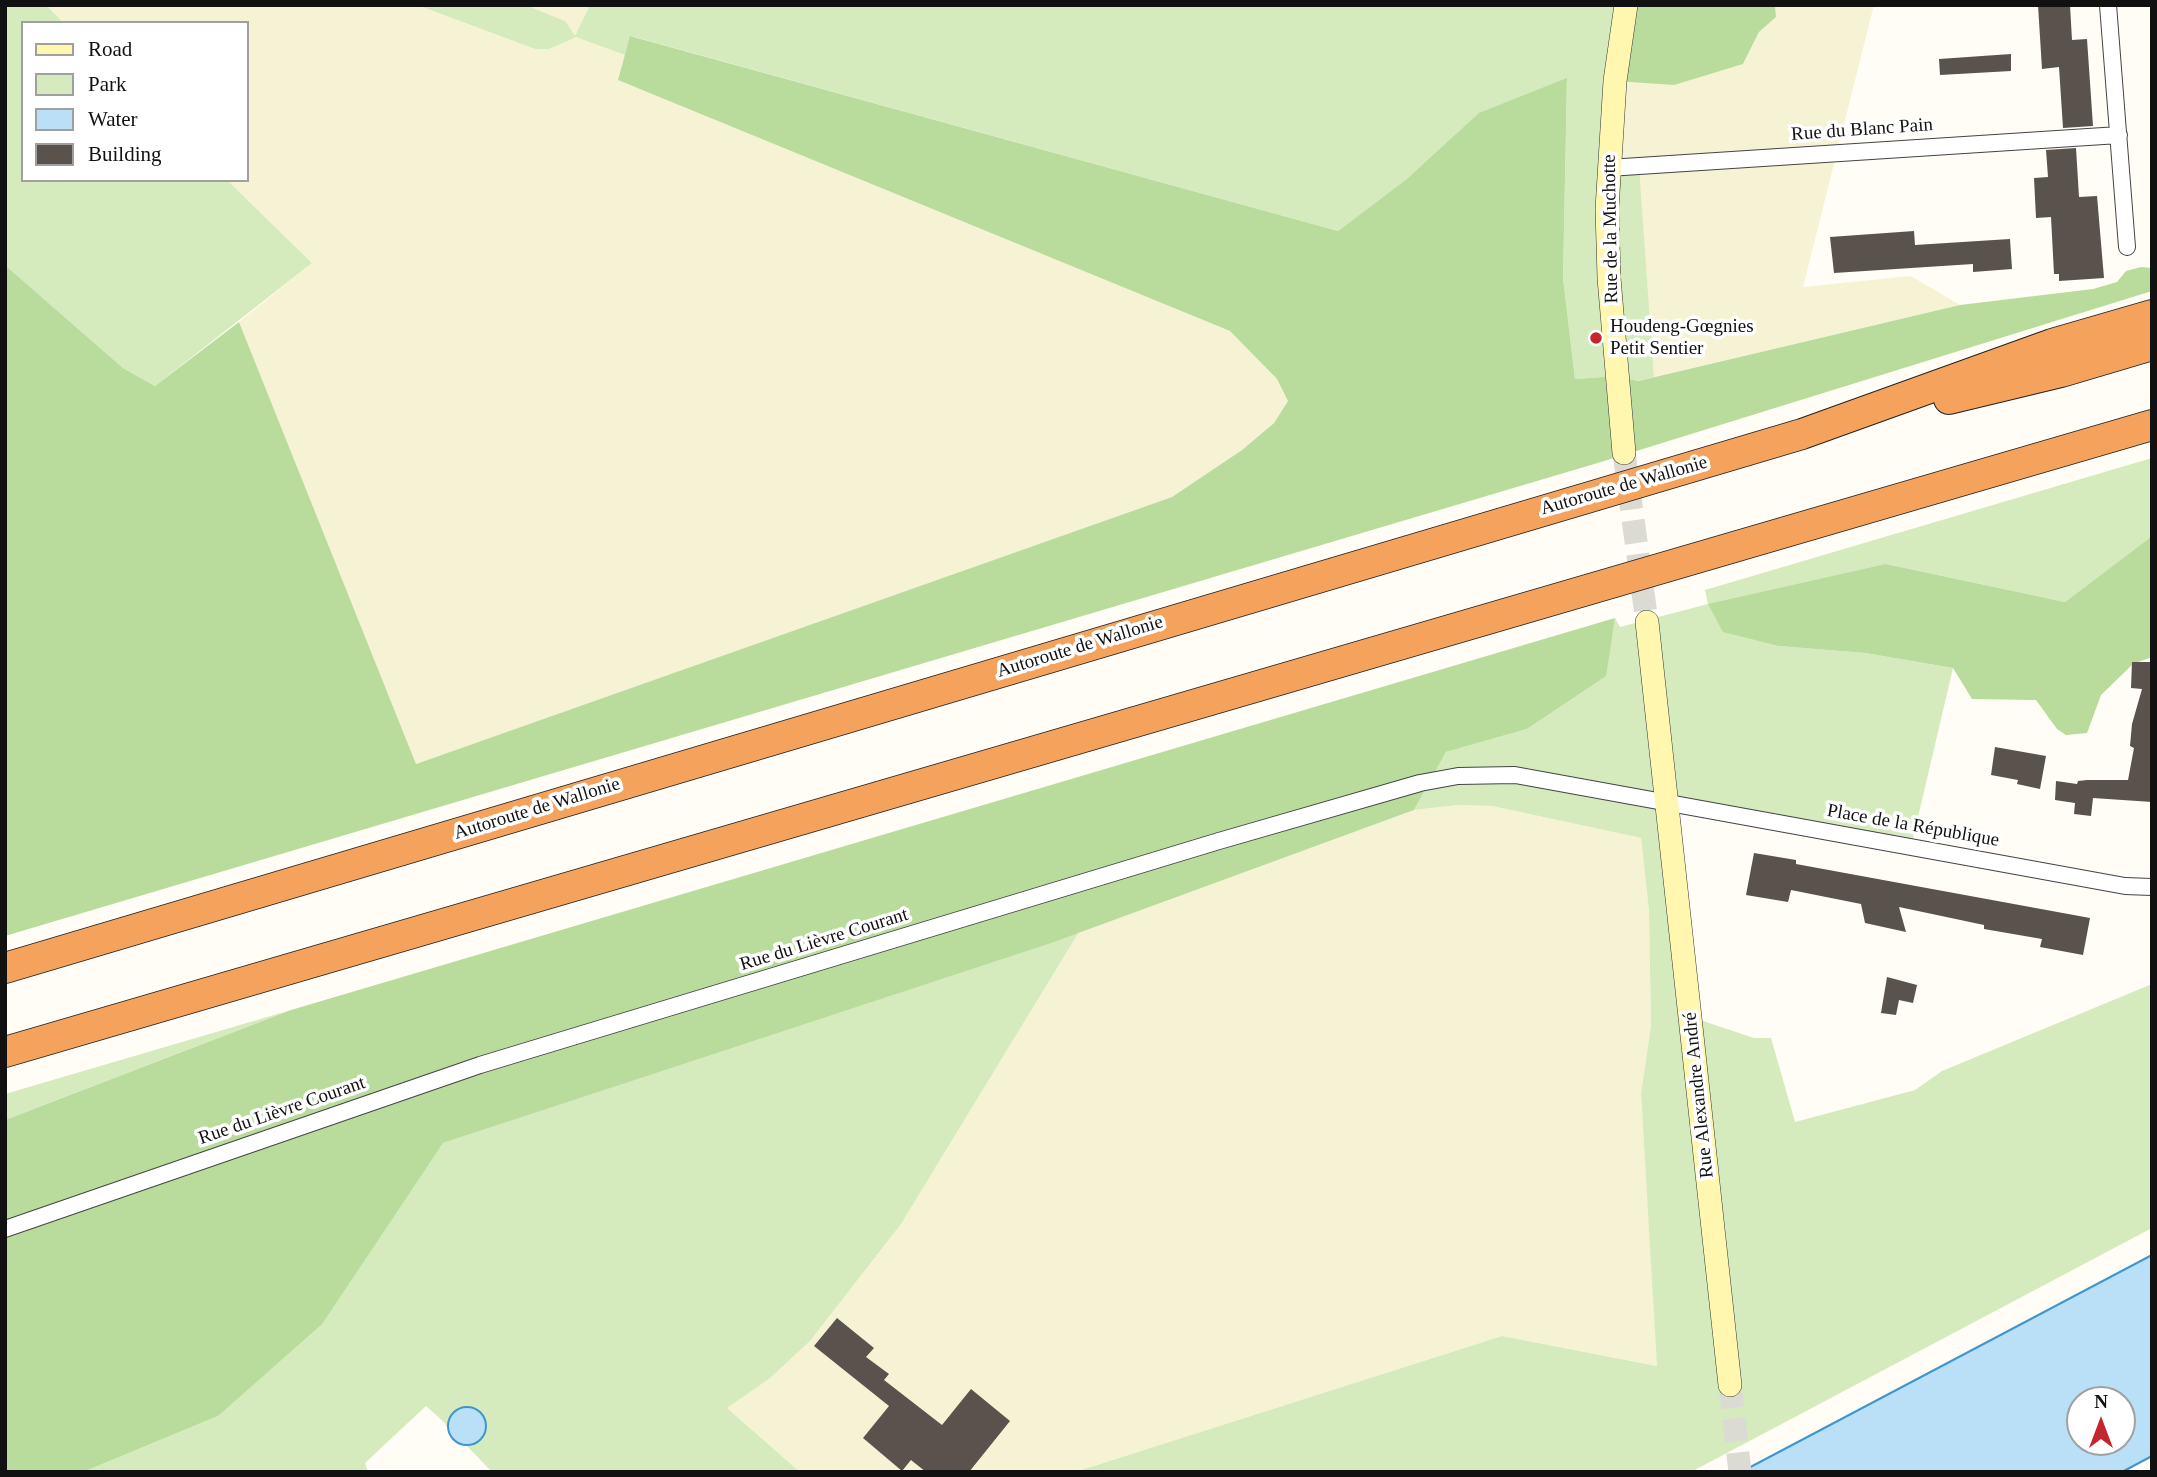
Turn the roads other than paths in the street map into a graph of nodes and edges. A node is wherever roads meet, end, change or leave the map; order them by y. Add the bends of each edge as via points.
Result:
1 (1626, 5) edge
2 (2108, 5) edge
3 (2119, 135) junction
4 (1608, 168) junction
5 (2127, 247) dead end
6 (2152, 315) edge
7 (2152, 345) edge
8 (2152, 425) edge
9 (1802, 434) junction
10 (1624, 453) tunnel mouth
11 (1647, 622) tunnel mouth
12 (1667, 805) junction
13 (2152, 887) edge
14 (5, 968) edge
15 (5, 1052) edge
16 (5, 1229) edge
17 (1730, 1385) tunnel mouth

1 - 4 street, Rue de la Muchotte
2 - 3 street
3 - 4 street, Rue du Blanc Pain
3 - 5 street
4 - 10 street, Rue de la Muchotte via 1609,278
6 - 9 highway, Autoroute de Wallonie via 2052,344
7 - 9 highway via 2061,372
8 - 15 highway
9 - 14 highway, Autoroute de Wallonie
11 - 12 street
12 - 13 street, Place de la République via 2125,886
12 - 16 street, Rue du Lièvre Courant via 1515,775 1485,774 1420,783 480,1065
12 - 17 street, Rue Alexandre André

